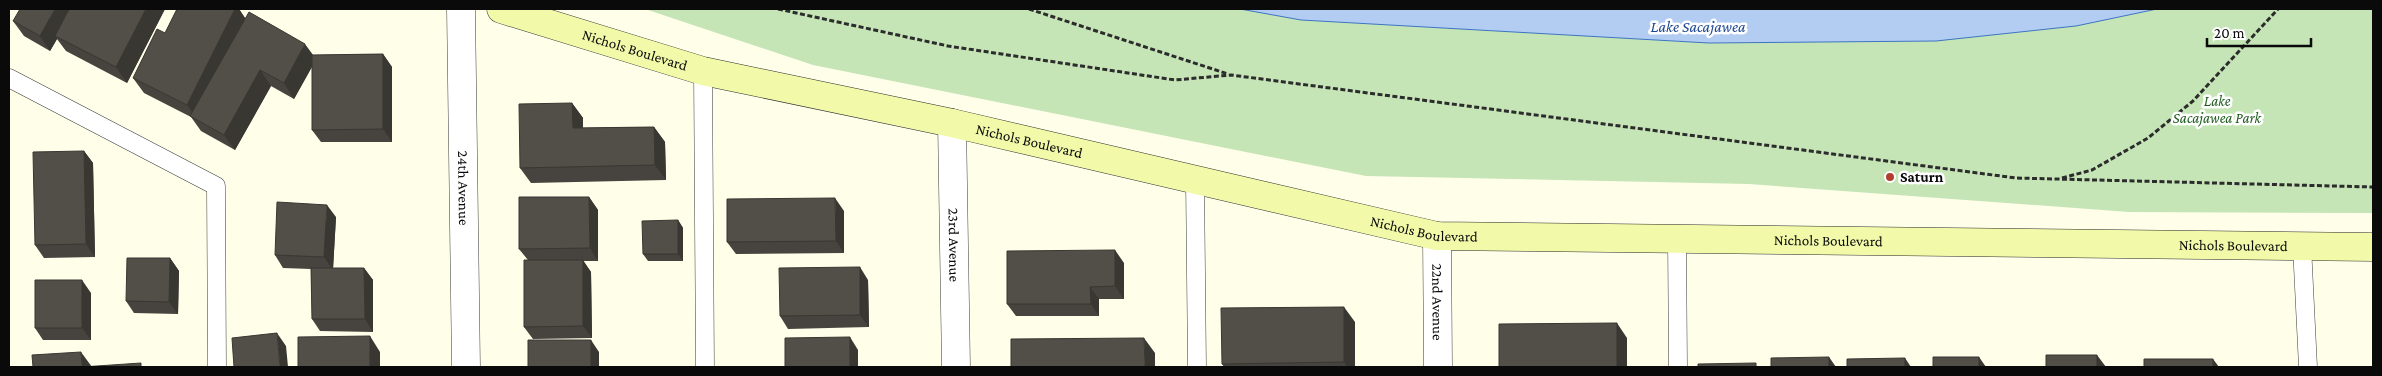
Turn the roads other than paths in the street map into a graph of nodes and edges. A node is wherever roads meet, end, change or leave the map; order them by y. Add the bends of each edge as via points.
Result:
1 (461, 9) edge
2 (500, 9) edge
3 (703, 71) junction
4 (9, 78) edge
5 (952, 123) junction
6 (1195, 180) junction
7 (1437, 236) junction
8 (1677, 239) junction
9 (2302, 246) junction
10 (2373, 247) edge
11 (217, 367) edge
12 (466, 367) edge
13 (705, 367) edge
14 (956, 367) edge
15 (1197, 367) edge
16 (1438, 367) edge
17 (1678, 367) edge
18 (2308, 367) edge

1 - 12 street, 24th Avenue
2 - 3 main road, Nichols Boulevard
3 - 5 main road, Nichols Boulevard
3 - 13 lane
4 - 11 lane via 216,186
5 - 6 main road, Nichols Boulevard
5 - 14 street, 23rd Avenue
6 - 7 main road, Nichols Boulevard
6 - 15 lane
7 - 8 main road, Nichols Boulevard
7 - 16 street, 22nd Avenue
8 - 9 main road, Nichols Boulevard
8 - 17 lane
9 - 10 main road, Nichols Boulevard
9 - 18 lane

